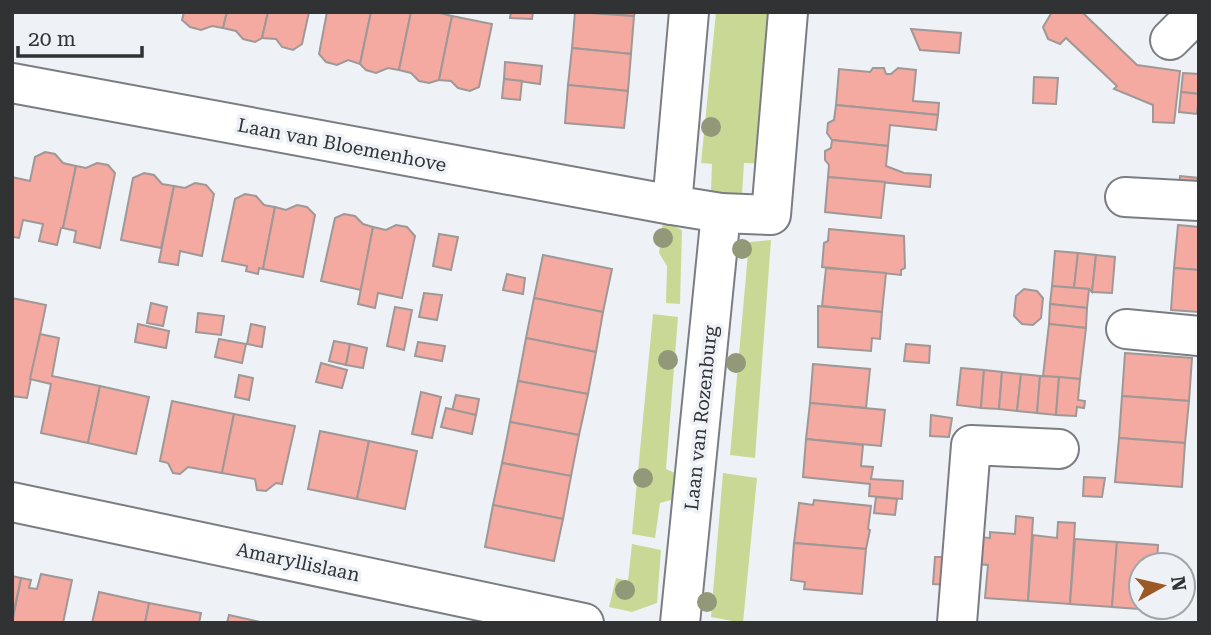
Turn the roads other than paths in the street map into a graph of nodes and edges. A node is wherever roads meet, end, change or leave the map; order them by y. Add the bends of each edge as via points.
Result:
1 (690, 12) edge
2 (788, 12) edge
3 (1198, 12) edge
4 (1170, 40) dead end
5 (12, 83) edge
6 (1125, 197) dead end
7 (1199, 201) edge
8 (672, 205) junction
9 (722, 213) junction
10 (1126, 328) dead end
11 (1199, 336) edge
12 (1059, 449) dead end
13 (12, 502) edge
14 (584, 623) edge
15 (680, 623) edge
16 (957, 623) edge

1 - 8 street
2 - 9 street via 771,215
3 - 4 street
5 - 8 street, Laan van Bloemenhove
6 - 7 street
8 - 9 street
9 - 15 street, Laan van Rozenburg
10 - 11 street
12 - 16 street via 971,445
13 - 14 street, Amaryllislaan

